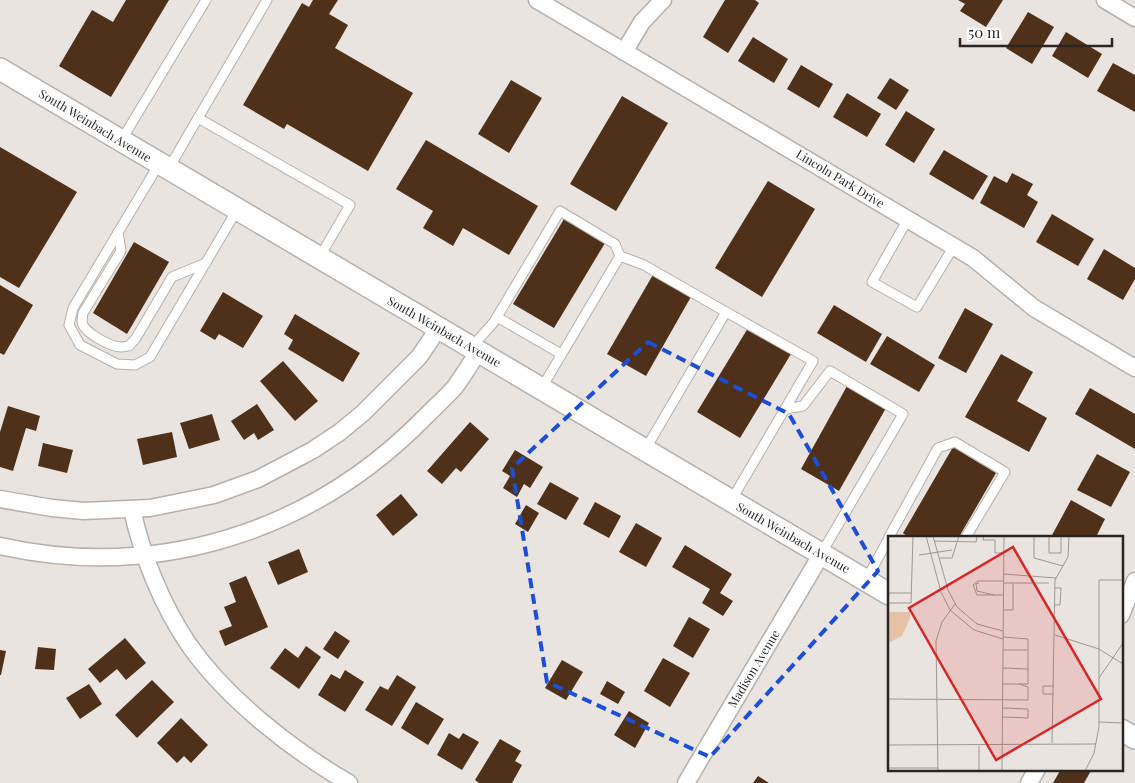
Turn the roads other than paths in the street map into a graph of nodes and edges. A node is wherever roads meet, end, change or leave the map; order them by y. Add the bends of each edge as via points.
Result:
1 (206, 0) edge
2 (267, 0) edge
3 (537, 0) edge
4 (663, 0) edge
5 (1105, 0) edge
6 (1135, 18) edge
7 (624, 52) junction
8 (1, 72) edge
9 (198, 118) junction
10 (121, 142) junction
11 (163, 167) junction
12 (237, 210) junction
13 (908, 219) junction
14 (118, 232) junction
15 (954, 246) junction
16 (620, 256) junction
17 (319, 258) junction
18 (206, 263) junction
19 (726, 312) junction
20 (497, 317) junction
21 (438, 329) junction
22 (475, 350) junction
23 (561, 354) junction
24 (1135, 368) edge
25 (541, 389) junction
26 (785, 409) junction
27 (645, 450) junction
28 (0, 499) edge
29 (731, 501) junction
30 (132, 509) junction
31 (890, 536) edge
32 (967, 536) edge
33 (888, 539) edge
34 (0, 546) edge
35 (821, 554) junction
36 (146, 555) junction
37 (865, 580) junction
38 (1135, 581) edge
39 (888, 593) edge
40 (1122, 612) edge
41 (1122, 731) edge
42 (1135, 738) edge
43 (1036, 770) edge
44 (349, 783) edge
45 (686, 783) edge
46 (1029, 783) edge

1 - 10 lane
2 - 9 lane
3 - 7 street, Lincoln Park Drive
4 - 7 street via 642,22
5 - 6 street
7 - 13 street, Lincoln Park Drive
8 - 10 street, South Weinbach Avenue
9 - 11 lane
9 - 17 lane via 350,205
10 - 11 street, South Weinbach Avenue
11 - 12 street, South Weinbach Avenue
11 - 14 lane
12 - 17 street, South Weinbach Avenue
12 - 18 lane
13 - 15 street, Lincoln Park Drive
13 - 15 lane via 872,282 917,307
14 - 18 lane via 120,251 82,321 91,334 111,345 130,346 172,278
14 - 18 lane via 73,308 69,325 80,344 117,364 135,365 150,357
15 - 24 street, Lincoln Park Drive via 1034,308
16 - 19 lane via 644,265
16 - 20 lane via 615,244 560,211
16 - 23 lane
17 - 21 street, South Weinbach Avenue
19 - 26 lane via 813,361
19 - 27 lane
20 - 22 lane
20 - 23 lane
21 - 22 street, South Weinbach Avenue
21 - 30 street via 419,357 363,413 313,450 258,479 214,496
22 - 25 street, South Weinbach Avenue
22 - 36 street via 455,387 416,427 338,489 276,522 226,540
23 - 25 lane
25 - 27 street, South Weinbach Avenue
26 - 29 lane
26 - 35 lane via 803,406 830,371 904,414
27 - 29 street, South Weinbach Avenue
28 - 30 street via 84,511
29 - 35 street, South Weinbach Avenue
30 - 36 street
31 - 32 lane via 938,448 955,442 1004,472
33 - 37 lane
34 - 36 street via 83,558
35 - 37 street, South Weinbach Avenue
35 - 45 street, Madison Avenue
36 - 44 street via 172,614 189,644 209,669 276,734
37 - 39 street, South Weinbach Avenue
38 - 40 street
41 - 42 street
43 - 46 street

